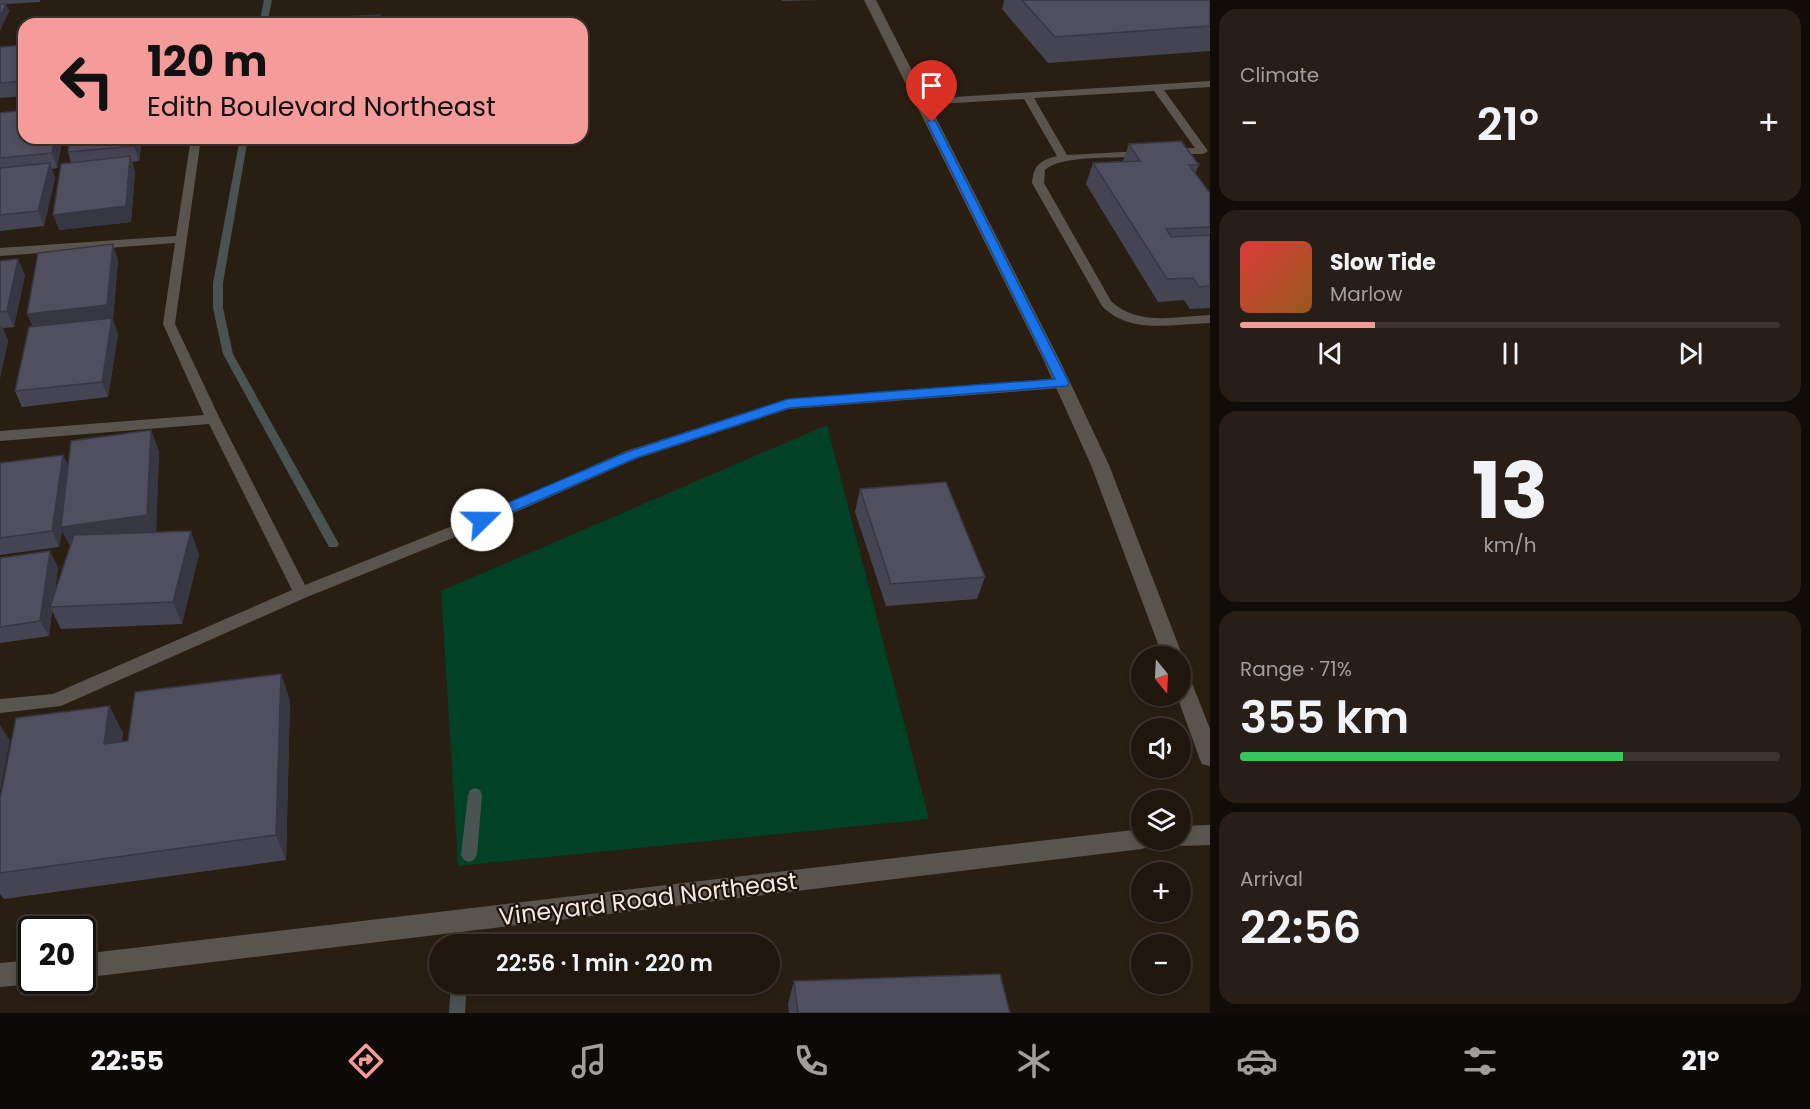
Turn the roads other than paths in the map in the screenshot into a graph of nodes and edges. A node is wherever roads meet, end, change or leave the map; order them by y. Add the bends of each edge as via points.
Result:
1 (870, 0) edge
2 (1210, 84) edge
3 (1157, 88) junction
4 (1026, 96) junction
5 (921, 102) junction
6 (195, 144) edge
7 (1207, 155) edge
8 (1063, 158) junction
9 (181, 239) junction
10 (0, 252) edge
11 (1210, 319) edge
12 (1062, 383) junction
13 (213, 419) junction
14 (0, 436) edge
15 (301, 593) junction
16 (1169, 646) edge
17 (0, 706) edge
18 (1191, 706) edge
19 (1210, 757) edge
20 (1210, 835) edge
21 (1191, 836) edge
22 (1131, 840) edge
23 (96, 964) edge
24 (18, 973) edge
25 (0, 975) edge

1 - 5 street
2 - 3 lane
3 - 4 lane
3 - 7 lane
4 - 5 lane
4 - 8 lane
5 - 12 street
6 - 9 lane
7 - 8 lane
8 - 11 lane via 1045,162 1039,169 1038,183 1106,303 1127,319
9 - 10 lane
9 - 13 lane via 169,324
12 - 15 lane via 788,404 632,455
12 - 16 street via 1100,465
13 - 14 lane
13 - 15 lane
15 - 17 lane via 55,701
18 - 19 street
20 - 21 street
22 - 23 street, Vineyard Road Northeast
24 - 25 street

